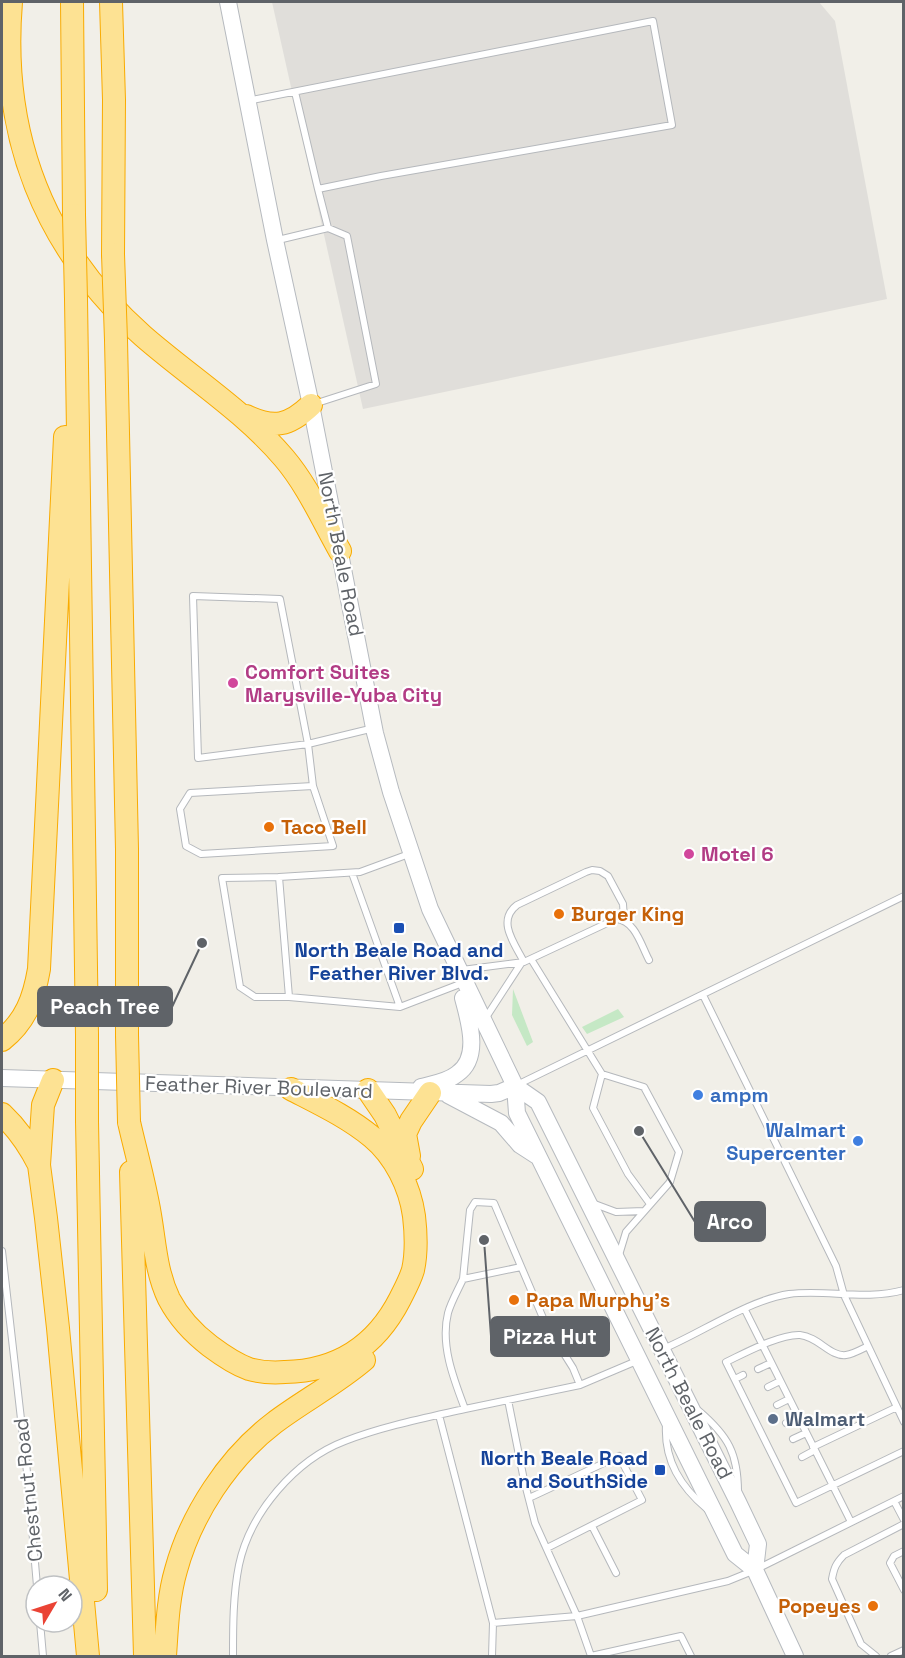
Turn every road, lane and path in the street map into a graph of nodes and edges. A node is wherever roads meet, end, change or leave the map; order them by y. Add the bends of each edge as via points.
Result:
1 (11, 2) edge
2 (72, 2) edge
3 (111, 2) edge
4 (228, 2) edge
5 (296, 92) junction
6 (247, 102) junction
7 (318, 189) junction
8 (328, 228) junction
9 (274, 240) junction
10 (77, 358) junction
11 (311, 405) junction
12 (239, 412) junction
13 (340, 551) junction
14 (374, 728) junction
15 (308, 744) junction
16 (313, 786) junction
17 (410, 854) junction
18 (352, 873) junction
19 (279, 877) junction
20 (903, 896) edge
21 (624, 919) junction
22 (649, 960) dead end
23 (526, 961) junction
24 (459, 977) junction
25 (703, 995) junction
26 (289, 998) junction
27 (400, 1007) junction
28 (484, 1022) junction
29 (2, 1040) edge
30 (587, 1051) junction
31 (602, 1074) junction
32 (2, 1078) edge
33 (53, 1080) junction
34 (515, 1086) junction
35 (291, 1089) junction
36 (368, 1090) junction
37 (405, 1092) junction
38 (437, 1093) junction
39 (2, 1114) edge
40 (129, 1122) junction
41 (538, 1157) junction
42 (39, 1166) junction
43 (411, 1166) junction
44 (587, 1200) junction
45 (650, 1204) junction
46 (644, 1211) junction
47 (2, 1251) edge
48 (617, 1262) junction
49 (521, 1267) junction
50 (463, 1279) junction
51 (903, 1290) edge
52 (844, 1295) junction
53 (745, 1310) junction
54 (762, 1345) junction
55 (868, 1346) junction
56 (662, 1349) junction
57 (639, 1360) junction
58 (771, 1363) junction
59 (758, 1369) dead end
60 (743, 1375) dead end
61 (735, 1379) junction
62 (780, 1382) junction
63 (580, 1385) junction
64 (768, 1387) dead end
65 (752, 1395) dead end
66 (744, 1398) junction
67 (789, 1399) junction
68 (508, 1400) junction
69 (777, 1405) dead end
70 (897, 1407) junction
71 (465, 1409) junction
72 (761, 1413) dead end
73 (439, 1415) junction
74 (753, 1416) junction
75 (798, 1417) junction
76 (903, 1422) edge
77 (786, 1423) dead end
78 (769, 1430) dead end
79 (762, 1433) junction
80 (806, 1433) junction
81 (794, 1439) dead end
82 (778, 1447) dead end
83 (814, 1449) junction
84 (770, 1450) junction
85 (903, 1451) edge
86 (802, 1457) dead end
87 (787, 1464) dead end
88 (778, 1467) junction
89 (832, 1485) junction
90 (903, 1496) edge
91 (528, 1498) junction
92 (894, 1501) junction
93 (851, 1522) junction
94 (903, 1522) edge
95 (592, 1526) junction
96 (547, 1548) junction
97 (903, 1551) edge
98 (755, 1570) junction
99 (616, 1573) dead end
100 (36, 1574) edge
101 (903, 1590) edge
102 (577, 1616) junction
103 (493, 1623) junction
104 (41, 1634) edge
105 (903, 1650) edge
106 (43, 1656) edge
107 (88, 1656) edge
108 (97, 1656) edge
109 (145, 1656) edge
110 (165, 1656) edge
111 (233, 1656) edge
112 (492, 1656) edge
113 (591, 1656) edge
114 (691, 1656) edge
115 (795, 1656) edge
116 (876, 1656) edge
117 (891, 1656) edge

1 - 12 highway via 6,46 9,101 29,182 46,217 60,242 97,289 143,335
2 - 10 highway, bridge
3 - 40 highway, bridge
4 - 6 main road, North Beale Road
5 - 6 lane
5 - 7 lane
5 - 7 lane via 653,21 672,125
6 - 9 main road, North Beale Road
7 - 8 lane
8 - 9 lane
8 - 11 lane via 347,236 376,384
9 - 11 main road, North Beale Road
10 - 29 highway via 65,430 39,969 26,1014
10 - 108 highway, bridge
11 - 12 highway via 278,425
11 - 13 main road, North Beale Road
12 - 13 highway via 298,476
13 - 14 main road, North Beale Road
14 - 15 lane
14 - 17 main road, North Beale Road
15 - 15 lane via 280,598 193,596 198,758
15 - 16 lane
16 - 16 lane via 333,846 201,854 186,846 180,809 190,793
17 - 18 lane
17 - 24 main road, North Beale Road
18 - 19 lane
18 - 27 lane
19 - 26 lane
19 - 26 lane via 222,878 240,987 255,997
20 - 25 lane
21 - 22 lane
21 - 23 lane via 616,919
21 - 23 lane via 623,904 608,876 600,871 586,872 510,912 508,932
23 - 24 lane
23 - 28 lane
23 - 30 lane
24 - 27 lane
24 - 28 main road, North Beale Road
24 - 37 main road via 470,1024 468,1063 446,1080
25 - 30 lane
25 - 52 lane via 836,1266
26 - 27 lane
28 - 34 main road, North Beale Road
30 - 31 lane
30 - 34 lane
31 - 45 lane via 593,1108 628,1174
31 - 45 lane via 644,1087 679,1152 670,1182
32 - 33 main road, Feather River Boulevard
33 - 35 main road, Feather River Boulevard
33 - 42 highway via 44,1106
34 - 38 main road, Feather River Boulevard via 491,1094
34 - 41 main road, North Beale Road via 517,1113
34 - 44 main road, North Beale Road via 538,1102
35 - 36 main road, Feather River Boulevard
35 - 40 highway via 344,1117 373,1138 392,1159 406,1185 416,1228 413,1270 388,1320 350,1356 323,1368 272,1373 250,1369 226,1358 185,1324 169,1299 160,1274
36 - 37 main road, Feather River Boulevard
36 - 43 highway
37 - 38 main road, Feather River Boulevard
38 - 41 main road via 501,1123 520,1145
38 - 43 highway via 411,1120 405,1134
39 - 42 highway via 29,1145
40 - 109 highway
41 - 57 main road, North Beale Road
42 - 107 highway
43 - 110 highway via 423,1197 429,1236 425,1275 413,1305 376,1349 273,1424 226,1472 191,1528 175,1571
44 - 46 lane via 616,1212
44 - 48 main road, North Beale Road
45 - 46 lane
46 - 48 lane via 627,1232
47 - 100 lane, Chestnut Road
48 - 56 main road, North Beale Road
49 - 50 lane
49 - 50 lane via 494,1203 475,1202 470,1210
49 - 63 lane via 546,1325
50 - 71 lane via 448,1314 447,1342 453,1378
51 - 52 lane
52 - 53 lane via 789,1294
52 - 55 lane
53 - 54 lane
53 - 56 lane
54 - 55 lane via 798,1335 811,1337 833,1353 847,1355
54 - 58 lane
54 - 61 lane via 726,1362
55 - 70 lane
56 - 98 main road, North Beale Road via 758,1544
57 - 63 lane
57 - 98 main road, North Beale Road via 735,1554
58 - 59 lane
58 - 62 lane
60 - 61 lane
61 - 66 lane
62 - 64 lane
62 - 67 lane
63 - 68 lane
65 - 66 lane
66 - 74 lane
67 - 69 lane
67 - 75 lane
68 - 71 lane
68 - 91 lane
70 - 76 lane
70 - 83 lane
71 - 73 lane
72 - 74 lane
73 - 103 lane
73 - 111 lane via 344,1441 291,1475 269,1500 239,1564
74 - 79 lane
75 - 77 lane
75 - 80 lane
78 - 79 lane
79 - 84 lane
80 - 81 lane
80 - 83 lane
82 - 84 lane
83 - 86 lane
83 - 89 lane
84 - 88 lane
85 - 89 lane
87 - 88 lane
88 - 89 lane via 796,1503
89 - 93 lane
90 - 92 lane
91 - 95 lane via 619,1456 642,1500
91 - 96 lane
92 - 93 lane
92 - 94 lane
93 - 98 lane
94 - 116 lane via 844,1555 834,1568 832,1579 861,1644
95 - 96 lane
95 - 99 lane
96 - 102 lane
97 - 101 lane via 890,1563
98 - 102 lane via 728,1581
98 - 115 main road, North Beale Road
102 - 103 lane
102 - 113 lane
103 - 112 lane
104 - 106 lane
105 - 117 lane
113 - 114 lane via 681,1636

